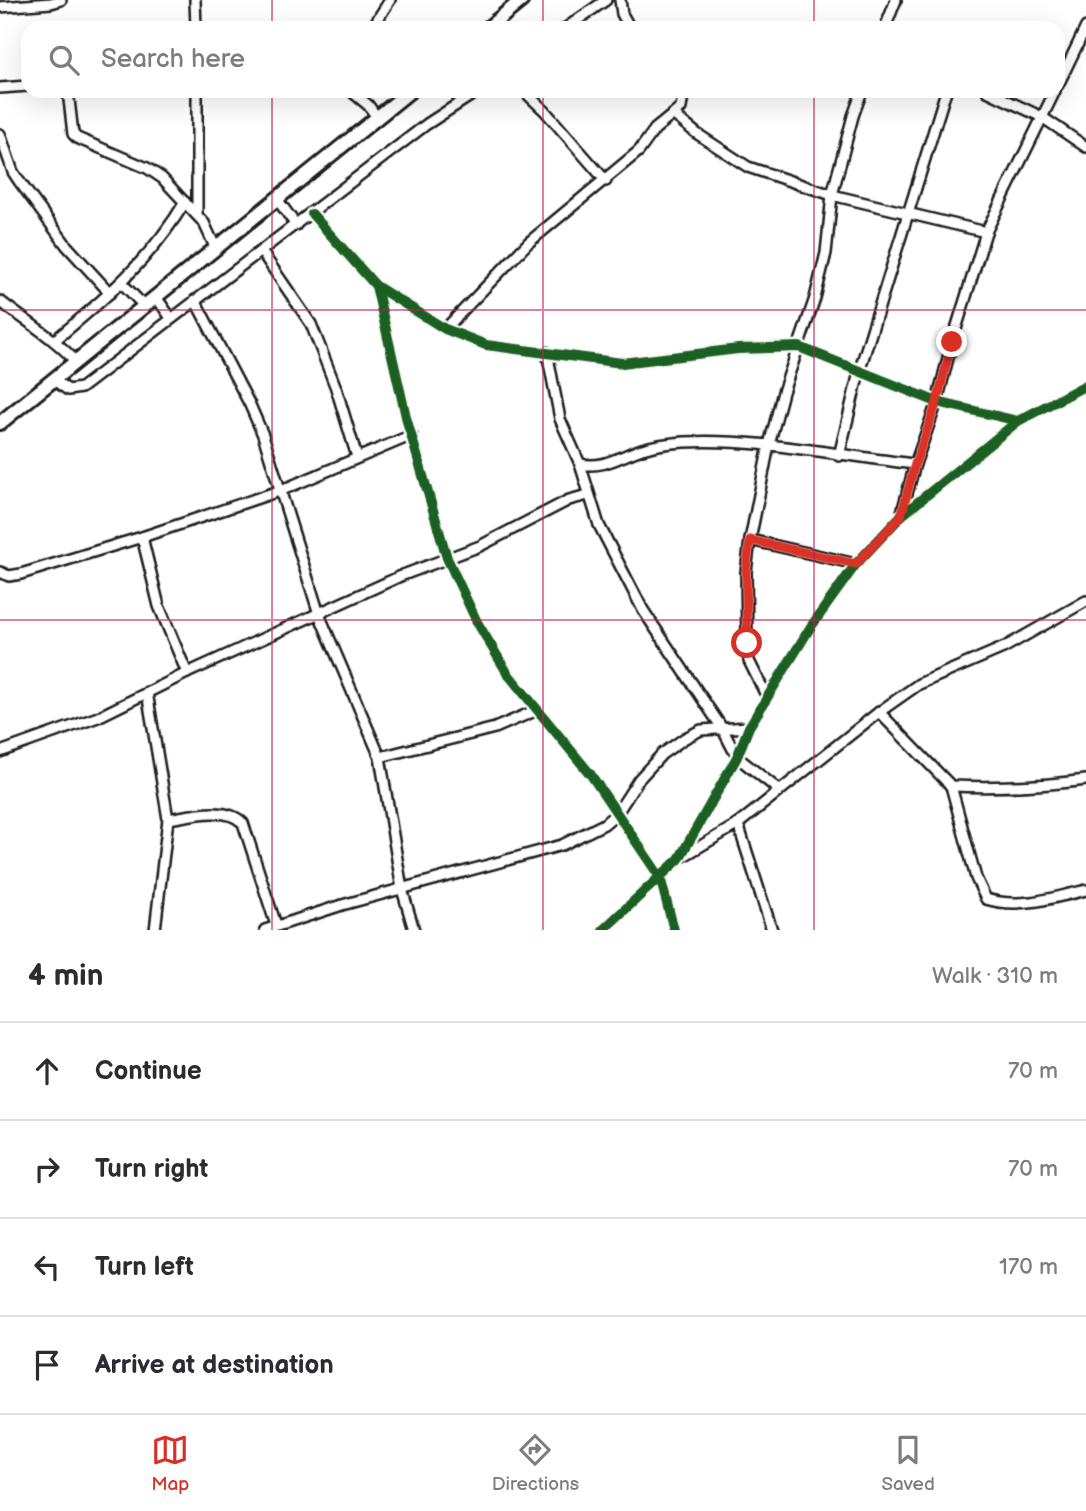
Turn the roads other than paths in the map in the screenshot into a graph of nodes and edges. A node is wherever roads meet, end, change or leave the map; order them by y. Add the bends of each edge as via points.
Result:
1 (61, 0) edge
2 (195, 0) edge
3 (390, 0) edge
4 (522, 0) edge
5 (606, 0) edge
6 (620, 0) edge
7 (896, 0) edge
8 (0, 7) edge
9 (196, 21) edge
10 (376, 21) edge
11 (496, 21) edge
12 (576, 21) edge
13 (626, 21) edge
14 (888, 21) edge
15 (1086, 27) edge
16 (1065, 70) edge
17 (21, 86) edge
18 (0, 88) edge
19 (69, 98) edge
20 (197, 98) edge
21 (360, 98) edge
22 (368, 98) edge
23 (401, 98) edge
24 (467, 98) edge
25 (531, 98) edge
26 (682, 98) edge
27 (859, 98) edge
28 (944, 98) edge
29 (1002, 98) edge
30 (1052, 98) edge
31 (368, 105) junction
32 (674, 115) junction
33 (377, 117) junction
34 (1042, 117) junction
35 (0, 134) edge
36 (1086, 147) edge
37 (606, 181) junction
38 (832, 195) junction
39 (277, 199) junction
40 (185, 202) junction
41 (910, 212) junction
42 (312, 214) junction
43 (197, 215) junction
44 (296, 225) junction
45 (986, 232) junction
46 (216, 249) junction
47 (261, 251) junction
48 (121, 282) junction
49 (376, 285) junction
50 (110, 293) junction
51 (156, 297) junction
52 (195, 300) junction
53 (0, 301) edge
54 (144, 306) junction
55 (171, 318) junction
56 (445, 329) junction
57 (55, 341) junction
58 (799, 347) junction
59 (547, 352) junction
60 (76, 362) junction
61 (859, 372) junction
62 (54, 380) junction
63 (1086, 385) edge
64 (937, 402) junction
65 (1018, 421) junction
66 (0, 423) edge
67 (412, 435) junction
68 (769, 445) junction
69 (839, 456) junction
70 (357, 457) junction
71 (580, 464) junction
72 (915, 464) junction
73 (282, 489) junction
74 (588, 495) junction
75 (901, 516) junction
76 (142, 537) junction
77 (750, 540) junction
78 (447, 558) junction
79 (856, 564) junction
80 (0, 572) edge
81 (1086, 601) edge
82 (319, 614) junction
83 (187, 673) junction
84 (147, 692) junction
85 (767, 697) junction
86 (537, 710) junction
87 (879, 712) junction
88 (749, 726) junction
89 (722, 728) junction
90 (0, 752) edge
91 (380, 757) junction
92 (737, 757) junction
93 (1086, 780) edge
94 (951, 786) junction
95 (779, 790) junction
96 (617, 813) junction
97 (168, 820) junction
98 (738, 824) junction
99 (679, 859) junction
100 (660, 877) junction
101 (402, 889) junction
102 (1086, 890) edge
103 (276, 925) junction
104 (292, 925) edge
105 (155, 930) edge
106 (265, 930) edge
107 (414, 930) edge
108 (603, 930) edge
109 (674, 930) edge
110 (772, 930) edge

1 - 8 street
2 - 9 street
3 - 10 street
4 - 11 street
5 - 12 street
6 - 13 street
7 - 14 street
15 - 16 street
17 - 18 street
19 - 40 street via 76,138 147,168
20 - 43 street
21 - 31 street
22 - 31 street
23 - 33 street
24 - 42 street
25 - 37 street
26 - 32 street
27 - 38 street
28 - 41 street
29 - 34 street
30 - 34 street
31 - 33 street
32 - 37 street
32 - 38 street via 748,167
33 - 39 street
34 - 36 street
34 - 45 street
35 - 50 street via 19,181 67,246
37 - 56 street via 528,243
38 - 41 street
38 - 58 street via 826,253
39 - 44 street
39 - 46 street
40 - 43 street
40 - 48 street via 149,256
41 - 45 street
41 - 61 street
42 - 44 street
42 - 49 street
43 - 46 street
44 - 47 street
45 - 64 street
46 - 51 street
47 - 52 street
47 - 70 street via 311,324
48 - 50 street
48 - 54 street
49 - 56 street
49 - 67 street
50 - 57 street
51 - 54 street
51 - 55 street
52 - 55 street
52 - 73 street via 250,405
53 - 57 street
54 - 60 street
55 - 62 street via 81,388 68,390
56 - 59 street via 486,345
57 - 60 street
58 - 59 street via 622,363
58 - 61 street
58 - 68 street
59 - 71 street via 560,419
60 - 62 street
61 - 64 street
61 - 69 street
62 - 66 street
63 - 65 street
64 - 65 street
64 - 72 street
65 - 75 street
67 - 70 street
67 - 78 street
68 - 69 street
68 - 71 street via 682,442 642,449 598,466
68 - 77 street
69 - 72 street
70 - 73 street
71 - 74 street
72 - 75 street
73 - 76 street
73 - 82 street
74 - 78 street
74 - 89 street via 643,610
75 - 79 street
76 - 80 street via 21,574
76 - 83 street via 159,606
77 - 79 street
77 - 85 street via 747,643 749,661
78 - 82 street
78 - 86 street via 477,622 508,674
79 - 85 street
81 - 87 street via 1005,647 919,684
82 - 83 street
82 - 91 street
83 - 84 street
84 - 90 street via 98,717
84 - 97 street
85 - 88 street
86 - 91 street via 471,735
86 - 96 street
87 - 94 street
87 - 95 street
88 - 89 street
88 - 92 street
89 - 92 street
89 - 96 street via 701,730 662,754
91 - 101 street
92 - 95 street
92 - 99 street
93 - 94 street via 1040,786
94 - 102 street via 986,899 1002,904 1048,900
95 - 98 street
96 - 100 street
96 - 101 street via 562,845
97 - 103 street via 214,813 238,817
97 - 105 street
98 - 99 street
98 - 110 street
99 - 100 street
100 - 108 street
100 - 109 street
101 - 104 street
101 - 107 street
103 - 104 street
103 - 106 street

